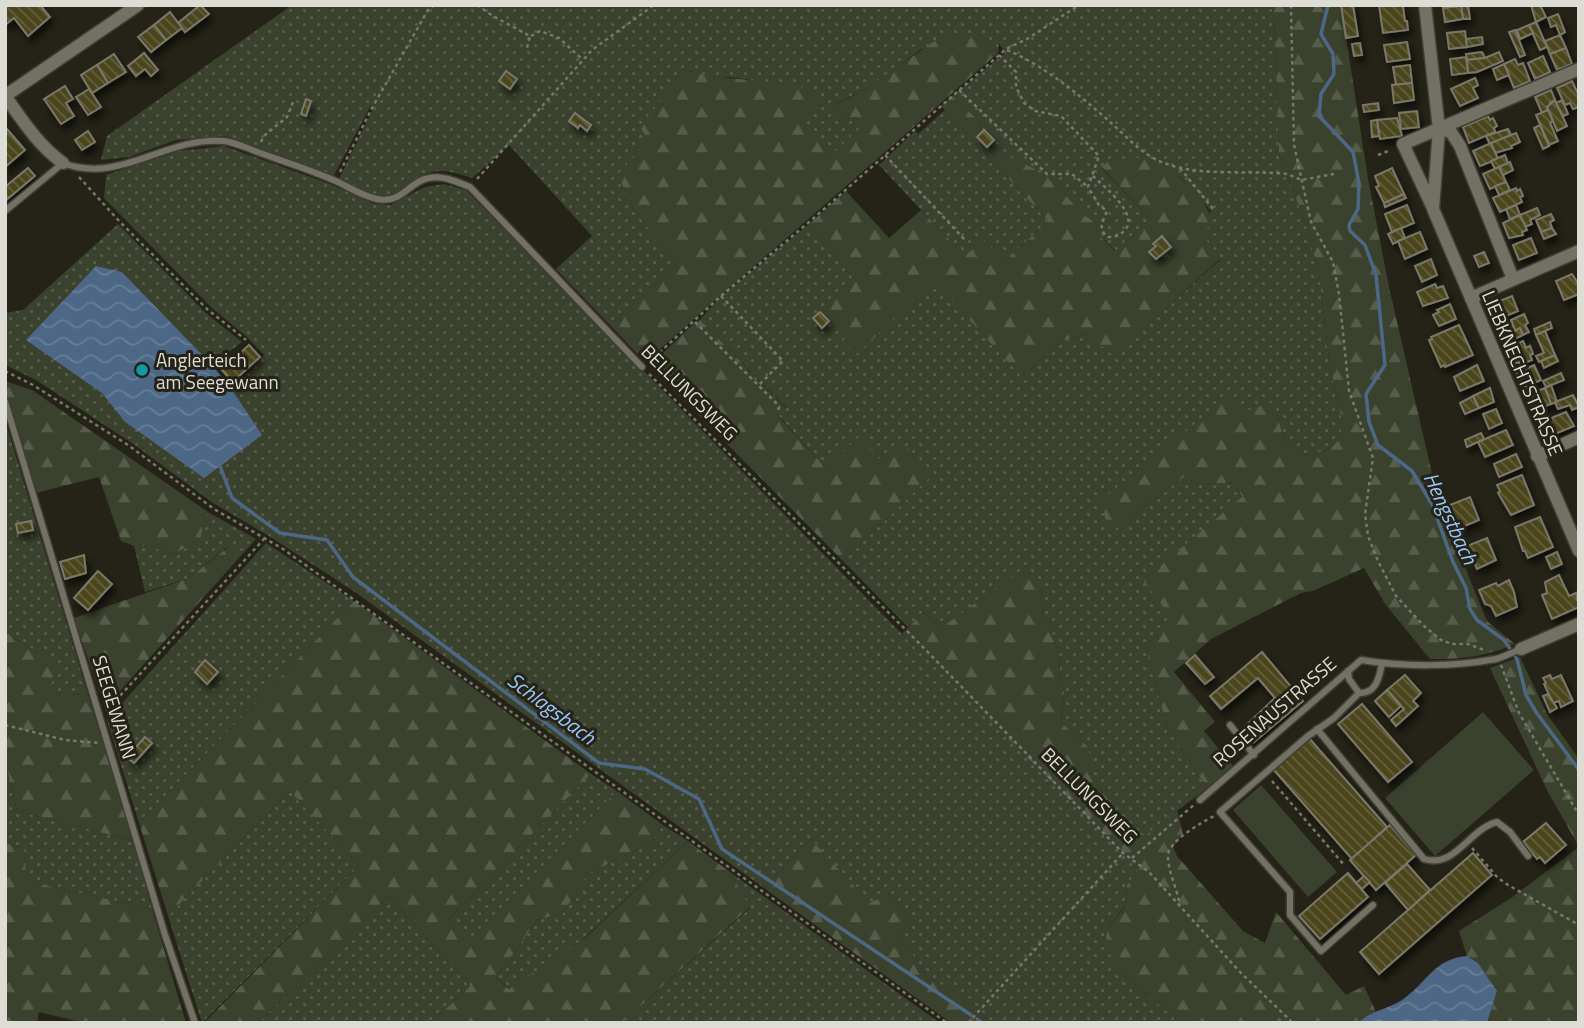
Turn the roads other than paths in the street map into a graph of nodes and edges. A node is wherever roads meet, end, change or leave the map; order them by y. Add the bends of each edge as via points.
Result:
1 (138, 5) edge
2 (1425, 5) edge
3 (1579, 69) edge
4 (5, 96) edge
5 (1439, 129) junction
6 (63, 163) junction
7 (1433, 209) junction
8 (5, 211) edge
9 (1579, 251) edge
10 (1513, 279) junction
11 (1471, 298) junction
12 (642, 367) road end
13 (5, 401) edge
14 (1579, 438) edge
15 (1537, 456) junction
16 (1579, 551) edge
17 (1579, 624) edge
18 (1521, 649) joint
19 (1382, 664) junction
20 (1348, 671) junction
21 (1359, 693) junction
22 (1230, 725) dead end
23 (1317, 729) junction
24 (1254, 755) junction
25 (1200, 800) road end
26 (1528, 856) dead end
27 (1373, 905) dead end
28 (195, 1023) edge

1 - 4 street
2 - 5 street, LIEBKNECHTSTRASSE
3 - 5 street
4 - 6 street via 47,152
5 - 7 street, LIEBKNECHTSTRASSE
5 - 7 street, LIEBKNECHTSTRASSE via 1403,144
5 - 10 street, LIEBKNECHTSTRASSE via 1451,132 1460,146
6 - 8 lane
6 - 12 lane, BELLUNGSWEG via 88,170 113,168 178,146 224,141 373,198 397,198 427,178 445,178 470,187
7 - 11 street, LIEBKNECHTSTRASSE
9 - 10 street
10 - 11 street
11 - 15 street, LIEBKNECHTSTRASSE
13 - 28 lane, SEEGEWANN
14 - 15 street
15 - 16 street, LIEBKNECHTSTRASSE
17 - 18 street, ROSENAUSTRASSE
18 - 19 lane, ROSENAUSTRASSE via 1500,658
19 - 20 lane, ROSENAUSTRASSE via 1361,660
19 - 21 lane via 1373,689
20 - 21 lane
20 - 24 lane, ROSENAUSTRASSE
21 - 23 lane
22 - 24 lane
23 - 26 lane via 1424,859 1445,860 1486,825 1497,822
23 - 27 lane via 1220,812 1290,892 1290,915 1321,951
24 - 25 lane, ROSENAUSTRASSE

